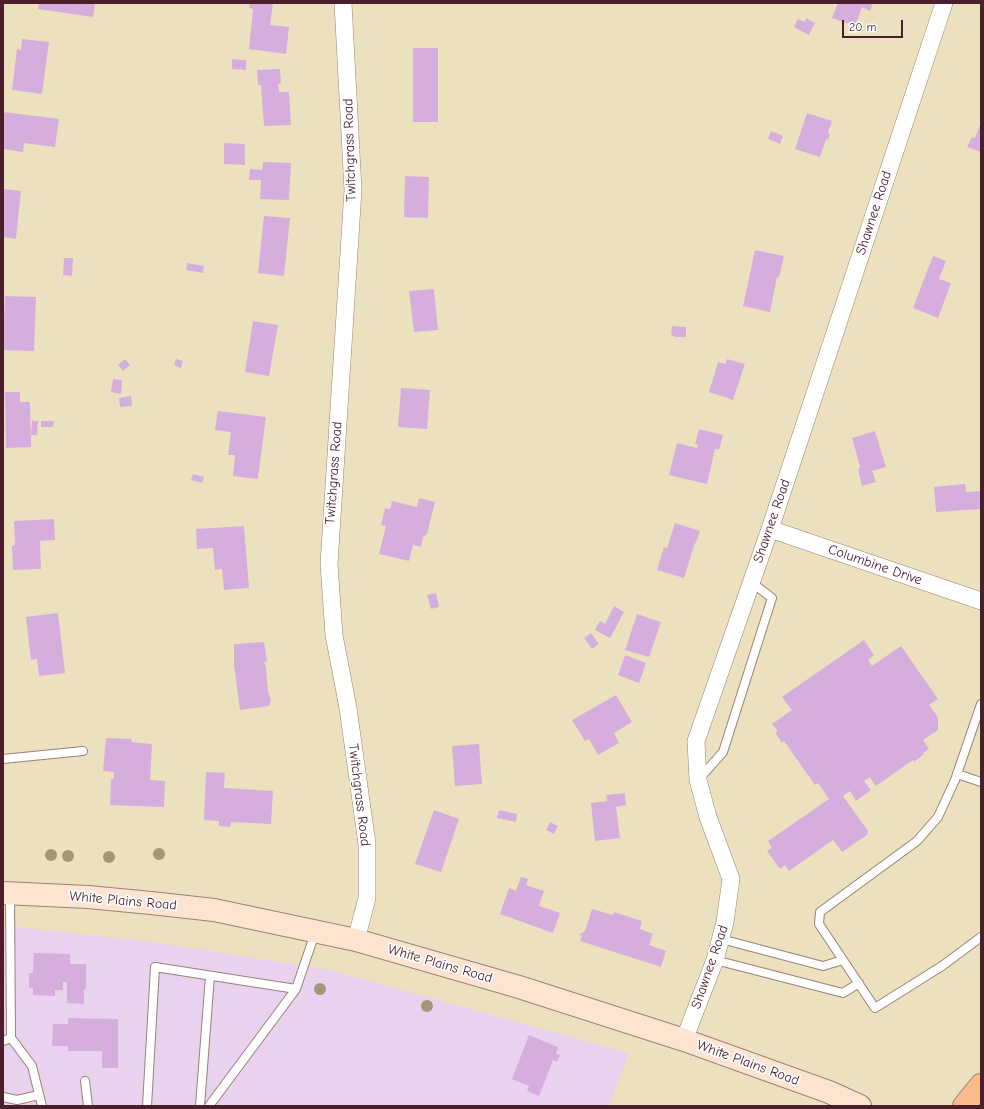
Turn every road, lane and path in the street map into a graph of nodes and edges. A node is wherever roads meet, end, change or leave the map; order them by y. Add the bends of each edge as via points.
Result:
1 (343, 3) edge
2 (944, 3) edge
3 (770, 529) junction
4 (751, 582) junction
5 (981, 601) edge
6 (981, 704) edge
7 (83, 751) dead end
8 (3, 759) edge
9 (957, 774) junction
10 (698, 780) junction
11 (981, 782) edge
12 (7, 893) edge
13 (316, 931) junction
14 (981, 937) edge
15 (721, 938) junction
16 (356, 940) junction
17 (715, 960) junction
18 (843, 960) junction
19 (210, 976) junction
20 (859, 983) junction
21 (296, 989) junction
22 (7, 1040) edge
23 (684, 1040) junction
24 (85, 1082) dead end
25 (981, 1085) edge
26 (39, 1096) junction
27 (3, 1097) edge
28 (42, 1106) edge
29 (88, 1106) edge
30 (147, 1106) edge
31 (200, 1106) edge
32 (208, 1106) edge
33 (860, 1106) edge
34 (964, 1106) edge

1 - 16 street, Twitchgrass Road via 353,190 328,564 334,635 348,708 366,844 367,898
2 - 3 street, Shawnee Road
3 - 4 street, Shawnee Road
3 - 5 street, Columbine Drive
4 - 10 street, Shawnee Road via 696,741
4 - 10 lane via 772,598 723,752
6 - 9 lane
7 - 8 lane
9 - 11 lane
9 - 18 lane via 938,817 917,841 820,912 819,924
10 - 15 street, Shawnee Road via 708,817 731,879 726,922
12 - 13 main road, White Plains Road via 166,904 214,910
12 - 22 lane
13 - 16 main road, White Plains Road
13 - 21 lane
14 - 20 lane via 942,966 875,1008
15 - 17 street, Shawnee Road
15 - 18 lane via 823,966
16 - 23 main road, White Plains Road via 518,987
17 - 20 lane via 843,993
17 - 23 street, Shawnee Road
18 - 20 lane
19 - 21 lane
19 - 30 lane via 155,967
19 - 31 lane
21 - 32 lane
22 - 26 lane via 32,1066
23 - 33 main road, White Plains Road via 829,1092
24 - 29 lane
25 - 34 highway
26 - 27 lane via 17,1100
26 - 28 lane

